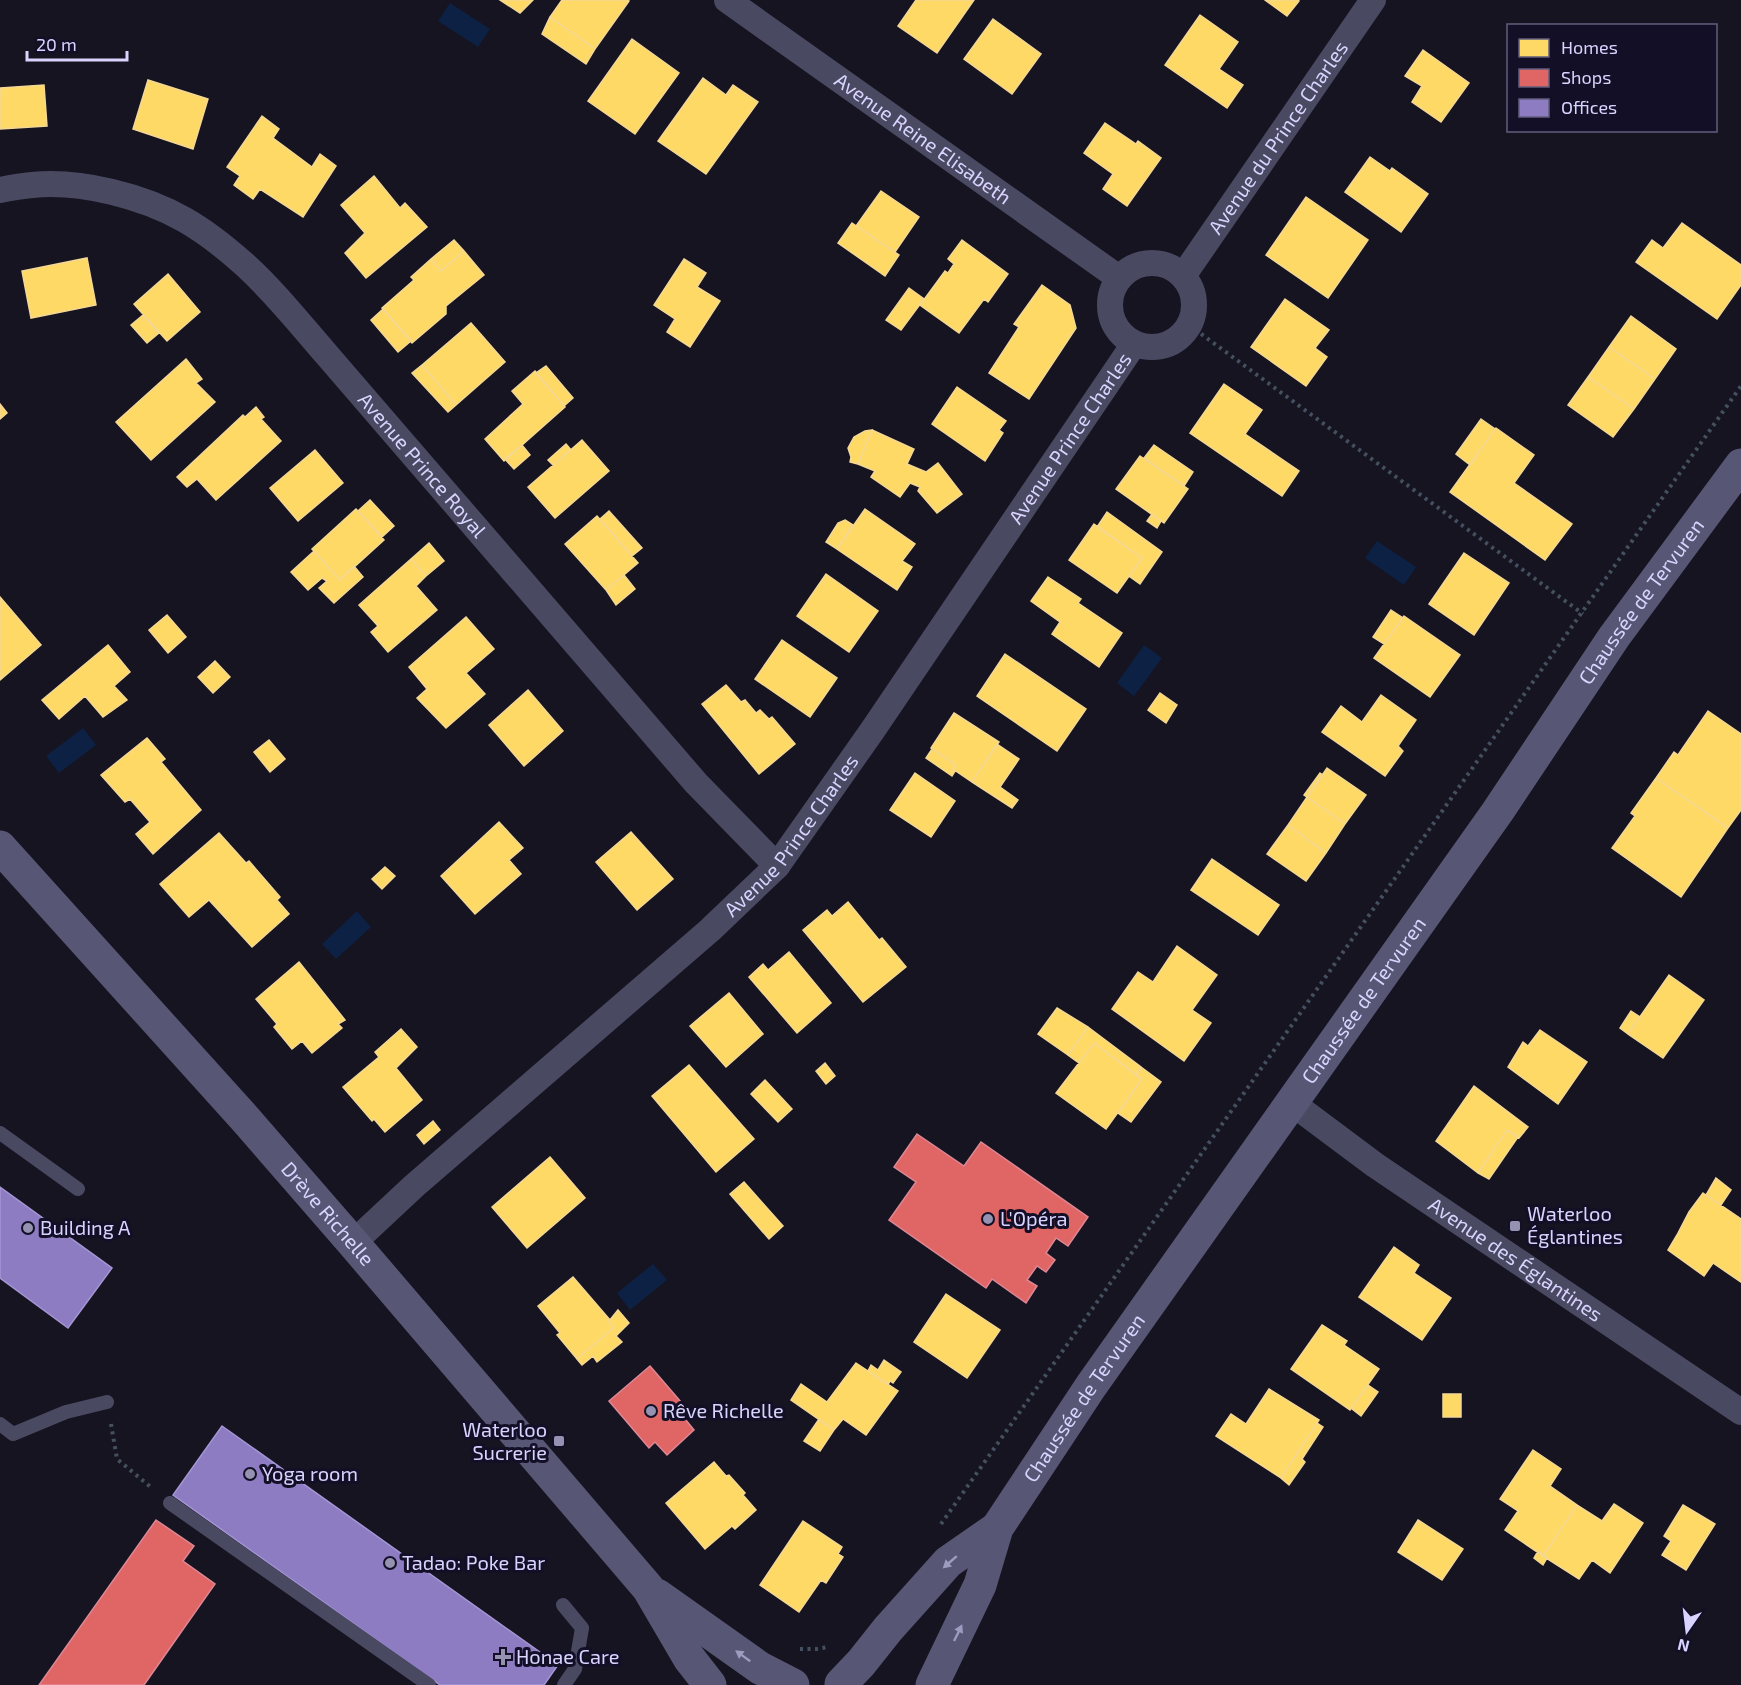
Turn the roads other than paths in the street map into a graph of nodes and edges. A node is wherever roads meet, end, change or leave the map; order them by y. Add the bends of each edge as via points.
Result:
1 (727, 0) edge
2 (1372, 0) edge
3 (0, 190) edge
4 (1183, 276) junction
5 (1119, 278) junction
6 (1134, 344) junction
7 (1739, 474) edge
8 (0, 847) edge
9 (777, 866) junction
10 (1292, 1102) junction
11 (0, 1133) edge
12 (78, 1189) dead end
13 (353, 1243) junction
14 (107, 1402) road end
15 (1741, 1412) edge
16 (0, 1424) edge
17 (170, 1503) road end
18 (997, 1528) junction
19 (648, 1588) junction
20 (563, 1605) dead end
21 (429, 1685) edge
22 (564, 1685) edge
23 (710, 1685) edge
24 (793, 1685) edge
25 (841, 1685) edge
26 (932, 1685) edge

1 - 5 street, Avenue Reine Elisabeth
2 - 4 street, Avenue du Prince Charles
3 - 9 street, Avenue Prince Royal via 32,184 65,184 146,202 185,220 245,265 696,783
4 - 5 street via 1156,262 1141,263
4 - 6 street via 1194,300 1189,325 1168,344
5 - 6 street via 1109,306 1119,331
6 - 9 street, Avenue Prince Charles
7 - 10 main road, Chaussée de Tervuren via 1614,637 1498,811
8 - 13 main road, Drève Richelle
9 - 13 street, Avenue Prince Charles via 710,930
10 - 15 street, Avenue des Églantines via 1375,1165
10 - 18 main road, Chaussée de Tervuren via 1091,1386
11 - 12 lane
13 - 19 main road, Drève Richelle
14 - 16 lane via 66,1412 13,1434
17 - 21 lane
18 -> 25 main road, Chaussée de Tervuren via 948,1562
26 -> 18 main road, Chaussée de Tervuren via 980,1585
19 - 23 main road, Drève Richelle via 689,1659
24 -> 19 main road, Drève Richelle via 760,1668
20 - 22 lane via 582,1628 575,1669

